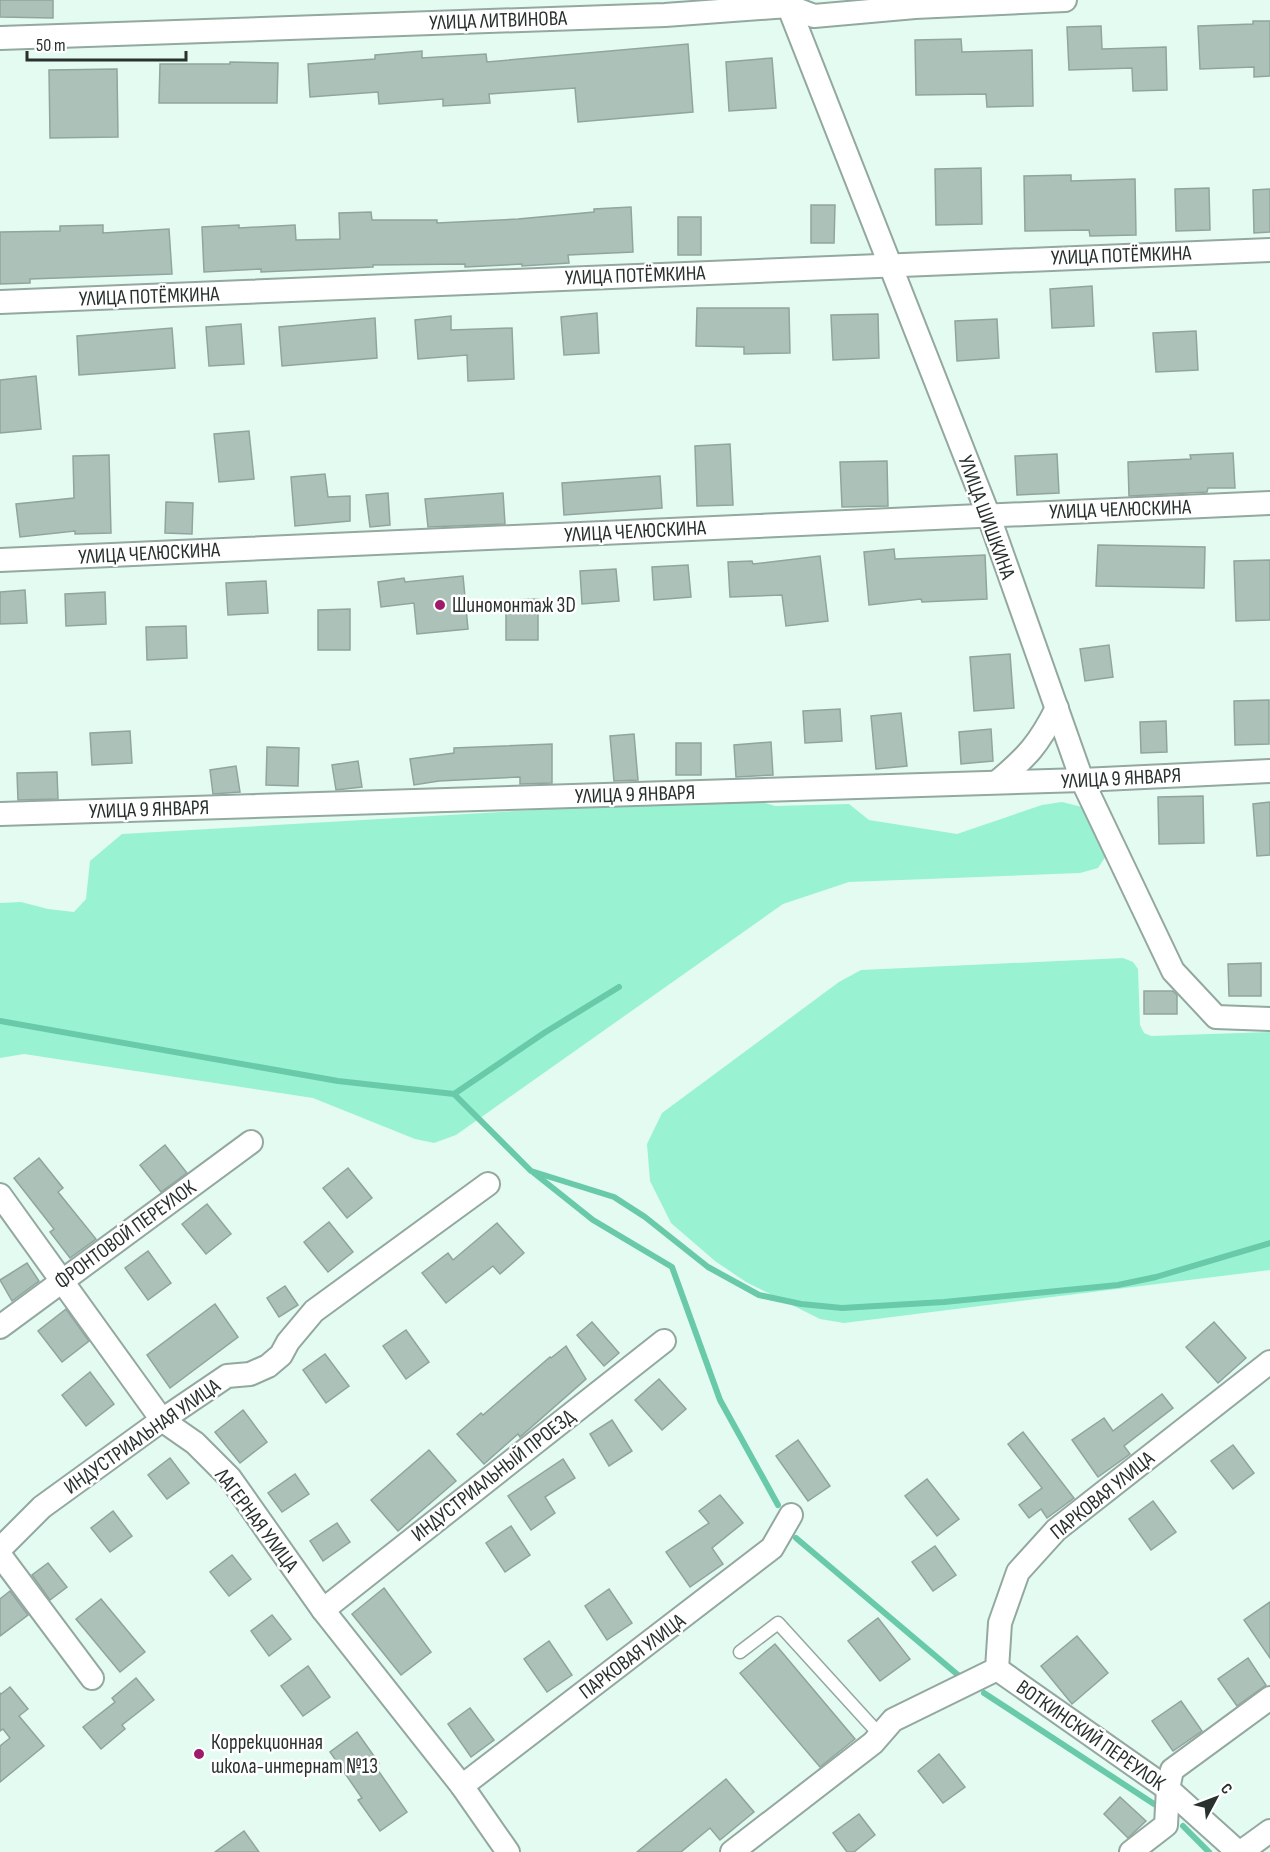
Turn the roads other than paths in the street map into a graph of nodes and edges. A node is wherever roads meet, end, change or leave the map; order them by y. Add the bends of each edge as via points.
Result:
1 (1065, 0) edge
2 (787, 3) edge
3 (0, 38) edge
4 (1270, 250) edge
5 (890, 264) junction
6 (0, 302) edge
7 (1270, 503) edge
8 (988, 514) junction
9 (0, 560) edge
10 (1057, 708) junction
11 (1270, 771) edge
12 (1082, 780) junction
13 (997, 782) junction
14 (0, 814) edge
15 (1270, 1019) edge
16 (251, 1142) dead end
17 (488, 1184) dead end
18 (0, 1195) edge
19 (60, 1281) junction
20 (0, 1327) edge
21 (664, 1341) dead end
22 (1270, 1362) edge
23 (162, 1420) junction
24 (791, 1515) dead end
25 (0, 1550) edge
26 (0, 1555) edge
27 (323, 1610) junction
28 (740, 1652) dead end
29 (997, 1669) junction
30 (92, 1678) dead end
31 (1270, 1698) edge
32 (880, 1735) junction
33 (462, 1786) junction
34 (1168, 1789) junction
35 (1270, 1831) edge
36 (508, 1852) edge
37 (732, 1852) edge
38 (1131, 1852) edge
39 (1239, 1852) edge

1 - 2 street, УЛИЦА ЛИТВИНОВА via 814,16
2 - 3 street, УЛИЦА ЛИТВИНОВА via 665,15
2 - 5 street, УЛИЦА ШИШКИНА
4 - 5 street, УЛИЦА ПОТЁМКИНА
5 - 6 street, УЛИЦА ПОТЁМКИНА
5 - 8 street, УЛИЦА ШИШКИНА
7 - 8 street, УЛИЦА ЧЕЛЮСКИНА
8 - 9 street, УЛИЦА ЧЕЛЮСКИНА
8 - 10 street, УЛИЦА ШИШКИНА
10 - 12 street, УЛИЦА ШИШКИНА
10 - 13 street via 1043,736 1024,760
11 - 12 street, УЛИЦА 9 ЯНВАРЯ
12 - 13 street, УЛИЦА 9 ЯНВАРЯ
12 - 15 street, УЛИЦА ШИШКИНА via 1173,971 1216,1017
13 - 14 street, УЛИЦА 9 ЯНВАРЯ
16 - 19 street, ФРОНТОВОЙ ПЕРЕУЛОК
17 - 23 street, ИНДУСТРИАЛЬНАЯ УЛИЦА via 314,1311 268,1366 250,1374 227,1376
18 - 19 street, ЛАГЕРНАЯ УЛИЦА
19 - 20 street, ФРОНТОВОЙ ПЕРЕУЛОК
19 - 23 street, ЛАГЕРНАЯ УЛИЦА
21 - 27 street, ИНДУСТРИАЛЬНЫЙ ПРОЕЗД
22 - 29 street, ПАРКОВАЯ УЛИЦА via 1056,1530 1018,1572 1000,1623
23 - 25 street, ИНДУСТРИАЛЬНАЯ УЛИЦА via 42,1507
23 - 27 street, ЛАГЕРНАЯ УЛИЦА via 195,1443 230,1478
24 - 33 street, ПАРКОВАЯ УЛИЦА via 772,1548
26 - 30 street
27 - 33 street, ЛАГЕРНАЯ УЛИЦА
28 - 32 lane via 777,1623
29 - 32 street via 893,1720
29 - 34 street, ВОТКИНСКИЙ ПЕРЕУЛОК
31 - 34 street via 1172,1770
32 - 37 street
33 - 36 street, ЛАГЕРНАЯ УЛИЦА
34 - 38 street via 1166,1825
34 - 39 street, ВОТКИНСКИЙ ПЕРЕУЛОК
35 - 39 street

